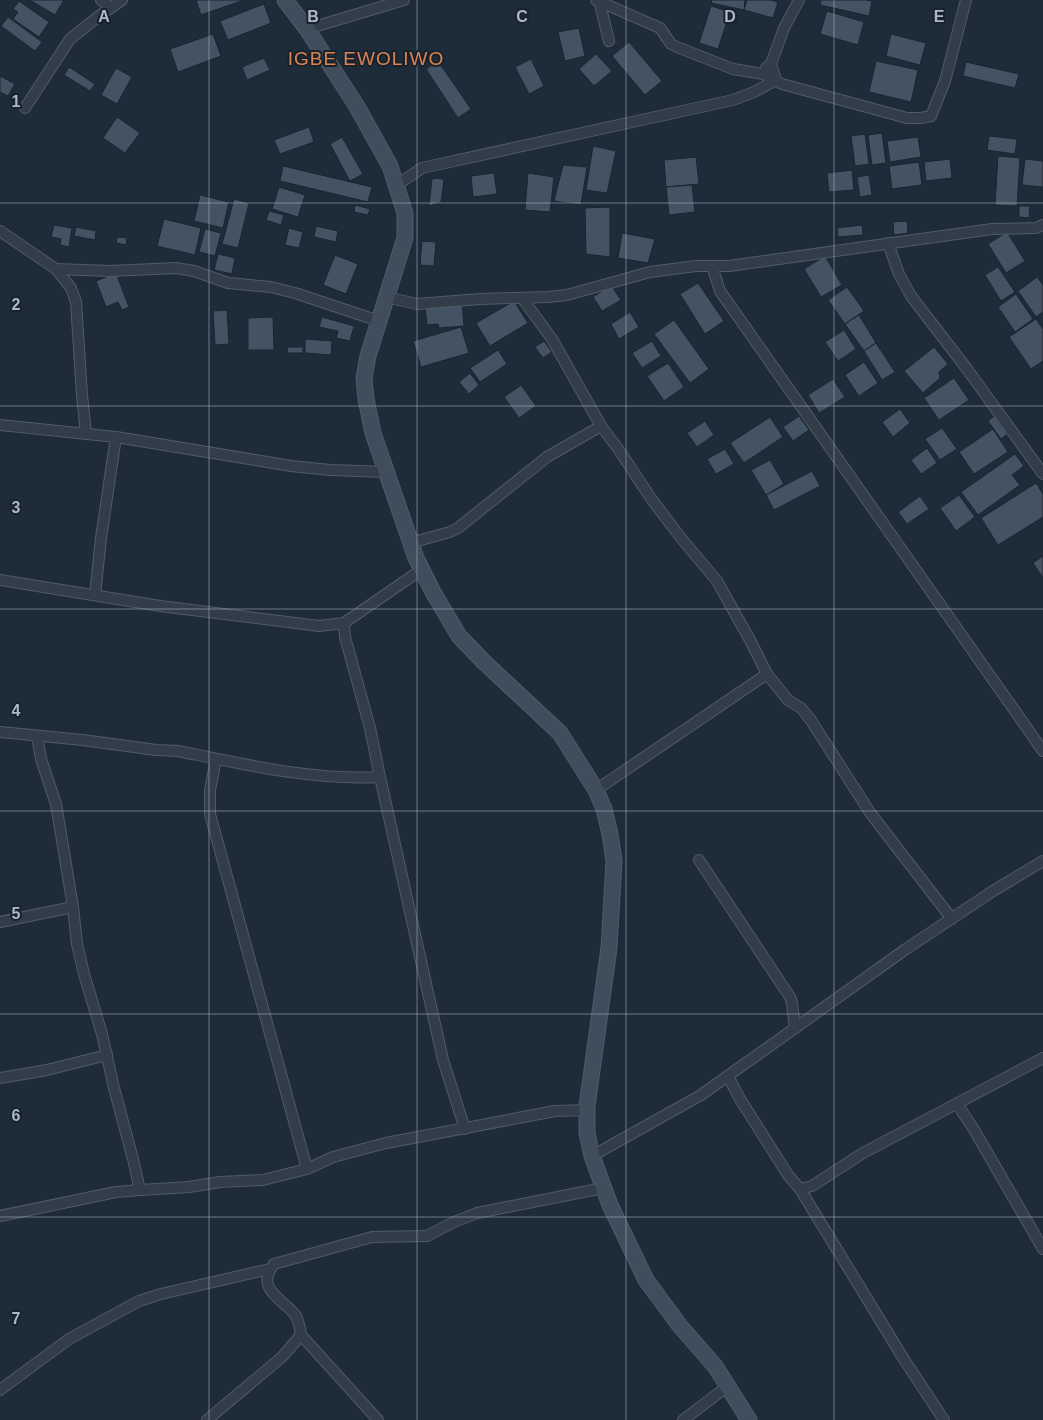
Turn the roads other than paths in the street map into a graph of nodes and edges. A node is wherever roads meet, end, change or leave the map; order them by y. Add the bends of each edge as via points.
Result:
1 (101, 0) edge
2 (122, 0) edge
3 (285, 0) edge
4 (404, 0) edge
5 (798, 0) edge
6 (966, 0) edge
7 (598, 1) edge
8 (111, 7) junction
9 (307, 29) junction
10 (609, 41) dead end
11 (771, 64) junction
12 (760, 73) junction
13 (776, 80) junction
14 (24, 108) dead end
15 (397, 185) junction
16 (1043, 225) edge
17 (0, 231) edge
18 (888, 244) junction
19 (712, 266) junction
20 (56, 269) junction
21 (386, 297) junction
22 (522, 298) junction
23 (378, 321) junction
24 (0, 425) edge
25 (601, 426) junction
26 (86, 434) junction
27 (116, 437) junction
28 (386, 472) junction
29 (1043, 474) edge
30 (410, 543) junction
31 (421, 570) junction
32 (0, 580) edge
33 (95, 595) junction
34 (344, 623) junction
35 (768, 674) junction
36 (0, 732) edge
37 (37, 736) junction
38 (1043, 752) edge
39 (216, 759) junction
40 (380, 777) junction
41 (596, 790) junction
42 (699, 860) dead end
43 (1043, 861) edge
44 (72, 907) junction
45 (952, 919) junction
46 (0, 922) edge
47 (795, 1028) junction
48 (107, 1055) junction
49 (1043, 1058) edge
50 (728, 1076) junction
51 (0, 1078) edge
52 (957, 1104) junction
53 (587, 1110) junction
54 (465, 1129) junction
55 (592, 1156) junction
56 (307, 1168) junction
57 (604, 1188) junction
58 (800, 1189) junction
59 (140, 1190) junction
60 (0, 1216) edge
61 (1043, 1249) edge
62 (270, 1269) junction
63 (301, 1335) junction
64 (728, 1386) junction
65 (0, 1390) edge
66 (207, 1420) edge
67 (378, 1420) edge
68 (683, 1420) edge
69 (749, 1420) edge
70 (944, 1420) edge

1 - 8 street
2 - 8 street
3 - 9 street
4 - 9 street
5 - 11 street
6 - 13 street via 945,81 931,116 907,118
7 - 10 street
7 - 12 street via 660,28 671,44 732,69
8 - 14 street via 70,39
9 - 15 street via 356,105
11 - 12 street
11 - 13 street
12 - 13 street
13 - 15 street via 733,100 422,168
15 - 21 street via 404,213 404,238
16 - 18 street
17 - 20 street
18 - 19 street
18 - 29 street via 911,296
19 - 22 street via 650,272 567,295
19 - 38 street via 720,292
20 - 23 street via 176,268 228,283 295,293
20 - 26 street via 72,288 76,302
21 - 22 street via 417,304
21 - 23 street
22 - 25 street via 552,339
23 - 28 street via 364,378 373,434
24 - 26 street
25 - 30 street via 547,457 458,528
25 - 35 street via 650,498 716,581
26 - 27 street
27 - 28 street via 291,466
27 - 33 street
28 - 30 street
30 - 31 street
31 - 34 street
31 - 41 street via 459,636 560,733
32 - 33 street
33 - 34 street via 319,626
34 - 40 street
35 - 41 street
35 - 45 street via 788,700 810,719 871,814
36 - 37 street
37 - 39 street via 178,751
37 - 44 street via 56,804
39 - 40 street via 311,774
39 - 56 street via 210,790 210,814
40 - 54 street via 443,1060
41 - 53 street via 604,810 614,861 609,948
42 - 47 street via 790,997
43 - 45 street
44 - 46 street
44 - 48 street via 84,974
45 - 47 street
47 - 50 street
48 - 51 street
48 - 59 street
49 - 52 street
50 - 55 street via 701,1095
50 - 58 street via 788,1175
52 - 58 street via 863,1152 812,1186
52 - 61 street
53 - 54 street via 555,1110
53 - 55 street
54 - 56 street via 386,1143 333,1157
55 - 57 street
56 - 59 street via 263,1180
57 - 62 street via 478,1213 427,1236 372,1237 281,1261
57 - 64 street via 646,1280
58 - 70 street
59 - 60 street
62 - 63 street via 268,1286 272,1294 296,1316
62 - 65 street via 139,1301 69,1338
63 - 66 street via 282,1357
63 - 67 street
64 - 68 street
64 - 69 street

